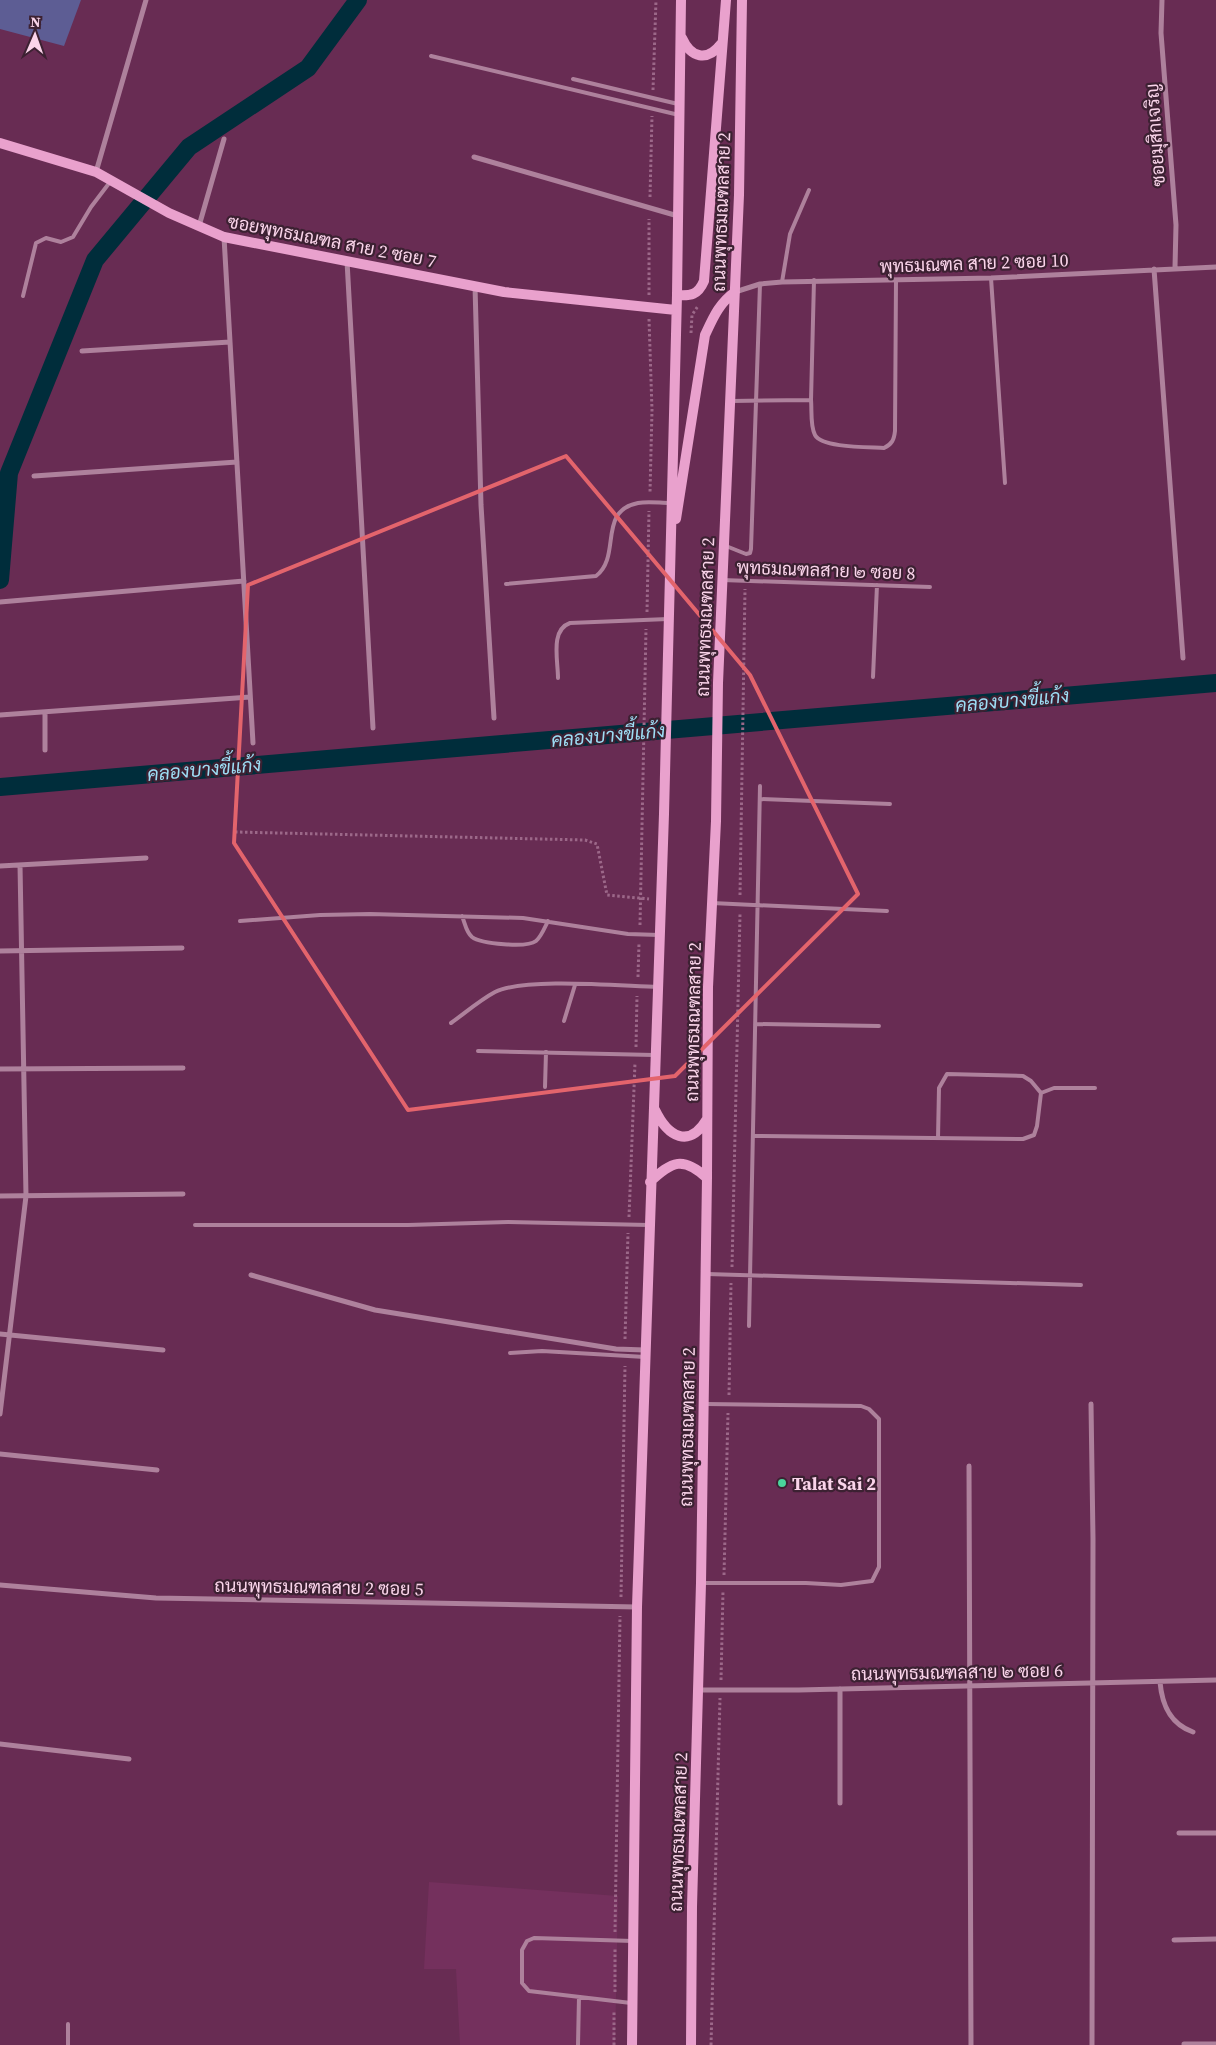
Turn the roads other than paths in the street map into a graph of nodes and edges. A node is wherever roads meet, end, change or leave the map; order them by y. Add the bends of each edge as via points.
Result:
1 (146, 0) edge
2 (682, 0) edge
3 (726, 0) edge
4 (742, 0) edge
5 (1162, 0) edge
6 (680, 35) junction
7 (721, 44) junction
8 (431, 56) dead end
9 (573, 80) dead end
10 (680, 110) junction
11 (224, 139) dead end
12 (0, 142) edge
13 (474, 157) dead end
14 (96, 172) junction
15 (111, 180) junction
16 (810, 190) dead end
17 (679, 216) junction
18 (199, 226) junction
19 (224, 237) junction
20 (347, 261) junction
21 (1175, 267) junction
22 (1216, 267) edge
23 (1154, 269) junction
24 (991, 278) junction
25 (814, 280) junction
26 (896, 280) junction
27 (782, 282) junction
28 (760, 284) junction
29 (475, 286) junction
30 (735, 292) junction
31 (677, 295) junction
32 (23, 296) dead end
33 (676, 310) junction
34 (230, 342) junction
35 (82, 351) dead end
36 (730, 400) junction
37 (811, 400) junction
38 (757, 401) junction
39 (237, 462) junction
40 (34, 476) dead end
41 (1006, 483) dead end
42 (671, 503) junction
43 (724, 545) junction
44 (670, 562) junction
45 (722, 580) junction
46 (244, 581) junction
47 (506, 584) dead end
48 (877, 585) junction
49 (930, 587) dead end
50 (0, 602) edge
51 (668, 619) junction
52 (1183, 658) dead end
53 (873, 677) dead end
54 (558, 678) dead end
55 (250, 697) junction
56 (45, 712) junction
57 (0, 716) edge
58 (494, 718) dead end
59 (373, 728) dead end
60 (253, 743) dead end
61 (45, 750) dead end
62 (760, 786) dead end
63 (760, 799) junction
64 (890, 804) dead end
65 (146, 858) dead end
66 (20, 865) junction
67 (0, 866) edge
68 (712, 903) junction
69 (758, 906) junction
70 (887, 911) dead end
71 (462, 916) junction
72 (240, 921) dead end
73 (548, 921) junction
74 (659, 935) junction
75 (182, 948) dead end
76 (23, 950) junction
77 (0, 951) edge
78 (575, 984) junction
79 (658, 987) junction
80 (564, 1021) dead end
81 (451, 1023) dead end
82 (755, 1024) junction
83 (879, 1026) dead end
84 (478, 1051) dead end
85 (546, 1052) junction
86 (656, 1056) junction
87 (182, 1068) dead end
88 (0, 1069) edge
89 (24, 1069) junction
90 (545, 1087) dead end
91 (1096, 1088) dead end
92 (1041, 1093) junction
93 (655, 1108) junction
94 (708, 1118) junction
95 (753, 1136) junction
96 (938, 1138) junction
97 (708, 1178) junction
98 (650, 1182) junction
99 (183, 1194) dead end
100 (0, 1196) edge
101 (26, 1196) junction
102 (649, 1225) junction
103 (195, 1226) dead end
104 (705, 1274) junction
105 (251, 1275) dead end
106 (751, 1275) junction
107 (1081, 1285) dead end
108 (749, 1326) dead end
109 (0, 1334) edge
110 (10, 1334) junction
111 (163, 1350) dead end
112 (510, 1353) dead end
113 (645, 1353) junction
114 (703, 1404) junction
115 (1091, 1404) dead end
116 (0, 1414) edge
117 (0, 1454) edge
118 (969, 1466) dead end
119 (157, 1470) dead end
120 (701, 1583) junction
121 (0, 1585) edge
122 (637, 1607) junction
123 (1216, 1680) edge
124 (1092, 1682) junction
125 (1160, 1682) junction
126 (969, 1686) junction
127 (840, 1689) junction
128 (699, 1690) junction
129 (1193, 1732) dead end
130 (0, 1744) edge
131 (129, 1759) dead end
132 (840, 1803) dead end
133 (1179, 1832) dead end
134 (1216, 1833) edge
135 (1216, 1939) edge
136 (633, 1940) junction
137 (1174, 1940) dead end
138 (579, 1997) junction
139 (632, 2004) junction
140 (68, 2024) dead end
141 (1184, 2044) dead end
142 (1216, 2044) edge
143 (68, 2045) edge
144 (578, 2045) edge
145 (632, 2045) edge
146 (690, 2045) edge
147 (971, 2045) edge
148 (1092, 2045) edge

1 - 14 street
2 - 6 main road, ถนนพุทธมณฑลสาย 2
3 - 7 main road
4 - 30 main road, ถนนพุทธมณฑลสาย 2
5 - 21 street, ซอยมุสิกเจริญ via 1161,33 1176,225
6 - 7 main road via 690,51 702,56 715,53
6 - 10 main road, ถนนพุทธมณฑลสาย 2
7 - 31 main road via 704,281 694,295
8 - 10 lane via 652,109
9 - 10 lane via 653,97
10 - 17 main road, ถนนพุทธมณฑลสาย 2
11 - 18 street
12 - 14 main road, ซอยพุทธมณฑล สาย 2 ซอย 7
13 - 17 street
14 - 15 main road, ซอยพุทธมณฑล สาย 2 ซอย 7
15 - 18 main road, ซอยพุทธมณฑล สาย 2 ซอย 7
15 - 32 lane via 72,237 61,242 46,238 36,243
16 - 27 lane via 790,234
17 - 31 main road, ถนนพุทธมณฑลสาย 2
18 - 19 main road, ซอยพุทธมณฑล สาย 2 ซอย 7
19 - 20 main road, ซอยพุทธมณฑล สาย 2 ซอย 7
19 - 34 street
20 - 29 main road, ซอยพุทธมณฑล สาย 2 ซอย 7
20 - 59 street
21 - 22 street, พุทธมณฑล สาย 2 ซอย 10
21 - 23 street, พุทธมณฑล สาย 2 ซอย 10
23 - 24 street, พุทธมณฑล สาย 2 ซอย 10
23 - 52 street
24 - 26 street, พุทธมณฑล สาย 2 ซอย 10
24 - 41 lane
25 - 26 street, พุทธมณฑล สาย 2 ซอย 10
25 - 27 street, พุทธมณฑล สาย 2 ซอย 10
25 - 37 lane
26 - 37 lane via 895,431 890,446 825,443 816,438
27 - 28 street, พุทธมณฑล สาย 2 ซอย 10
28 - 30 street, พุทธมณฑล สาย 2 ซอย 10
28 - 38 lane
29 - 33 main road, ซอยพุทธมณฑล สาย 2 ซอย 7 via 504,292
29 - 58 street via 481,506
30 - 36 main road, ถนนพุทธมณฑลสาย 2
30 - 44 main road via 725,299 705,335
31 - 33 main road, ถนนพุทธมณฑลสาย 2
33 - 42 main road, ถนนพุทธมณฑลสาย 2
34 - 35 street
34 - 39 street
36 - 38 lane
36 - 43 main road, ถนนพุทธมณฑลสาย 2
37 - 38 lane
38 - 43 lane via 751,549 746,554
39 - 40 street
39 - 46 street
42 - 44 main road, ถนนพุทธมณฑลสาย 2
42 - 47 lane via 638,503 621,511 612,524 608,559 596,576
43 - 45 main road, ถนนพุทธมณฑลสาย 2
44 - 51 main road, ถนนพุทธมณฑลสาย 2
45 - 48 lane, พุทธมณฑลสาย ๒ ซอย 8
45 - 68 main road, ถนนพุทธมณฑลสาย 2
46 - 50 street
46 - 55 street
48 - 49 lane, พุทธมณฑลสาย ๒ ซอย 8
48 - 53 lane
51 - 54 lane via 570,622 563,625 557,637
51 - 74 main road, ถนนพุทธมณฑลสาย 2
55 - 56 street
55 - 60 street
56 - 57 street
56 - 61 street
62 - 63 lane
63 - 64 lane
63 - 69 lane
65 - 66 street
66 - 67 street
66 - 76 street
68 - 69 lane
68 - 94 main road, ถนนพุทธมณฑลสาย 2
69 - 70 lane
69 - 82 lane
71 - 72 lane via 320,914
71 - 73 lane
71 - 73 lane via 473,938 480,942 504,944 536,941
73 - 74 lane via 580,928
74 - 79 main road, ถนนพุทธมณฑลสาย 2
75 - 76 street
76 - 77 street
76 - 89 street
78 - 79 lane
78 - 80 lane
78 - 81 lane via 507,987 494,992
79 - 86 main road, ถนนพุทธมณฑลสาย 2
82 - 83 lane
82 - 95 lane
84 - 85 lane
85 - 86 lane
85 - 90 lane
86 - 93 main road, ถนนพุทธมณฑลสาย 2
87 - 89 street
88 - 89 street
89 - 101 street
91 - 92 lane via 1054,1088
92 - 96 lane via 1034,1135 1023,1139
92 - 96 lane via 1023,1076 946,1074 939,1088
93 - 94 main road via 664,1127 679,1135 695,1135
93 - 98 main road, ถนนพุทธมณฑลสาย 2
94 - 97 main road, ถนนพุทธมณฑลสาย 2
95 - 96 lane
95 - 106 lane
97 - 98 main road via 697,1169 675,1164
97 - 104 main road, ถนนพุทธมณฑลสาย 2
98 - 102 main road, ถนนพุทธมณฑลสาย 2
99 - 101 street
100 - 101 street
101 - 110 street
102 - 103 lane via 508,1222
102 - 113 main road, ถนนพุทธมณฑลสาย 2
104 - 106 lane
104 - 114 main road, ถนนพุทธมณฑลสาย 2
105 - 113 street via 375,1310
106 - 107 lane
106 - 108 lane
109 - 110 street
110 - 111 street
110 - 116 street
112 - 113 lane via 542,1351 625,1356
113 - 122 main road, ถนนพุทธมณฑลสาย 2
114 - 120 main road, ถนนพุทธมณฑลสาย 2
114 - 120 lane via 861,1406 869,1410 878,1419 880,1567 872,1581 841,1585
115 - 124 street
117 - 119 street
118 - 126 street
120 - 128 main road, ถนนพุทธมณฑลสาย 2
121 - 122 street, ถนนพุทธมณฑลสาย 2 ซอย 5 via 156,1598
122 - 136 main road, ถนนพุทธมณฑลสาย 2
123 - 125 street, ถนนพุทธมณฑลสาย ๒ ซอย 6
124 - 125 street, ถนนพุทธมณฑลสาย ๒ ซอย 6
124 - 126 street, ถนนพุทธมณฑลสาย ๒ ซอย 6
124 - 148 street
125 - 129 street via 1161,1699 1166,1708 1180,1727
126 - 127 street, ถนนพุทธมณฑลสาย ๒ ซอย 6
126 - 147 street
127 - 128 street, ถนนพุทธมณฑลสาย ๒ ซอย 6
127 - 132 street
128 - 146 main road, ถนนพุทธมณฑลสาย 2
130 - 131 street
133 - 134 street
135 - 137 street
136 - 138 lane via 534,1938 523,1945 522,1983 526,1988 533,1992
136 - 139 main road, ถนนพุทธมณฑลสาย 2
138 - 139 lane
138 - 144 lane
139 - 145 main road, ถนนพุทธมณฑลสาย 2
140 - 143 lane
141 - 142 street

